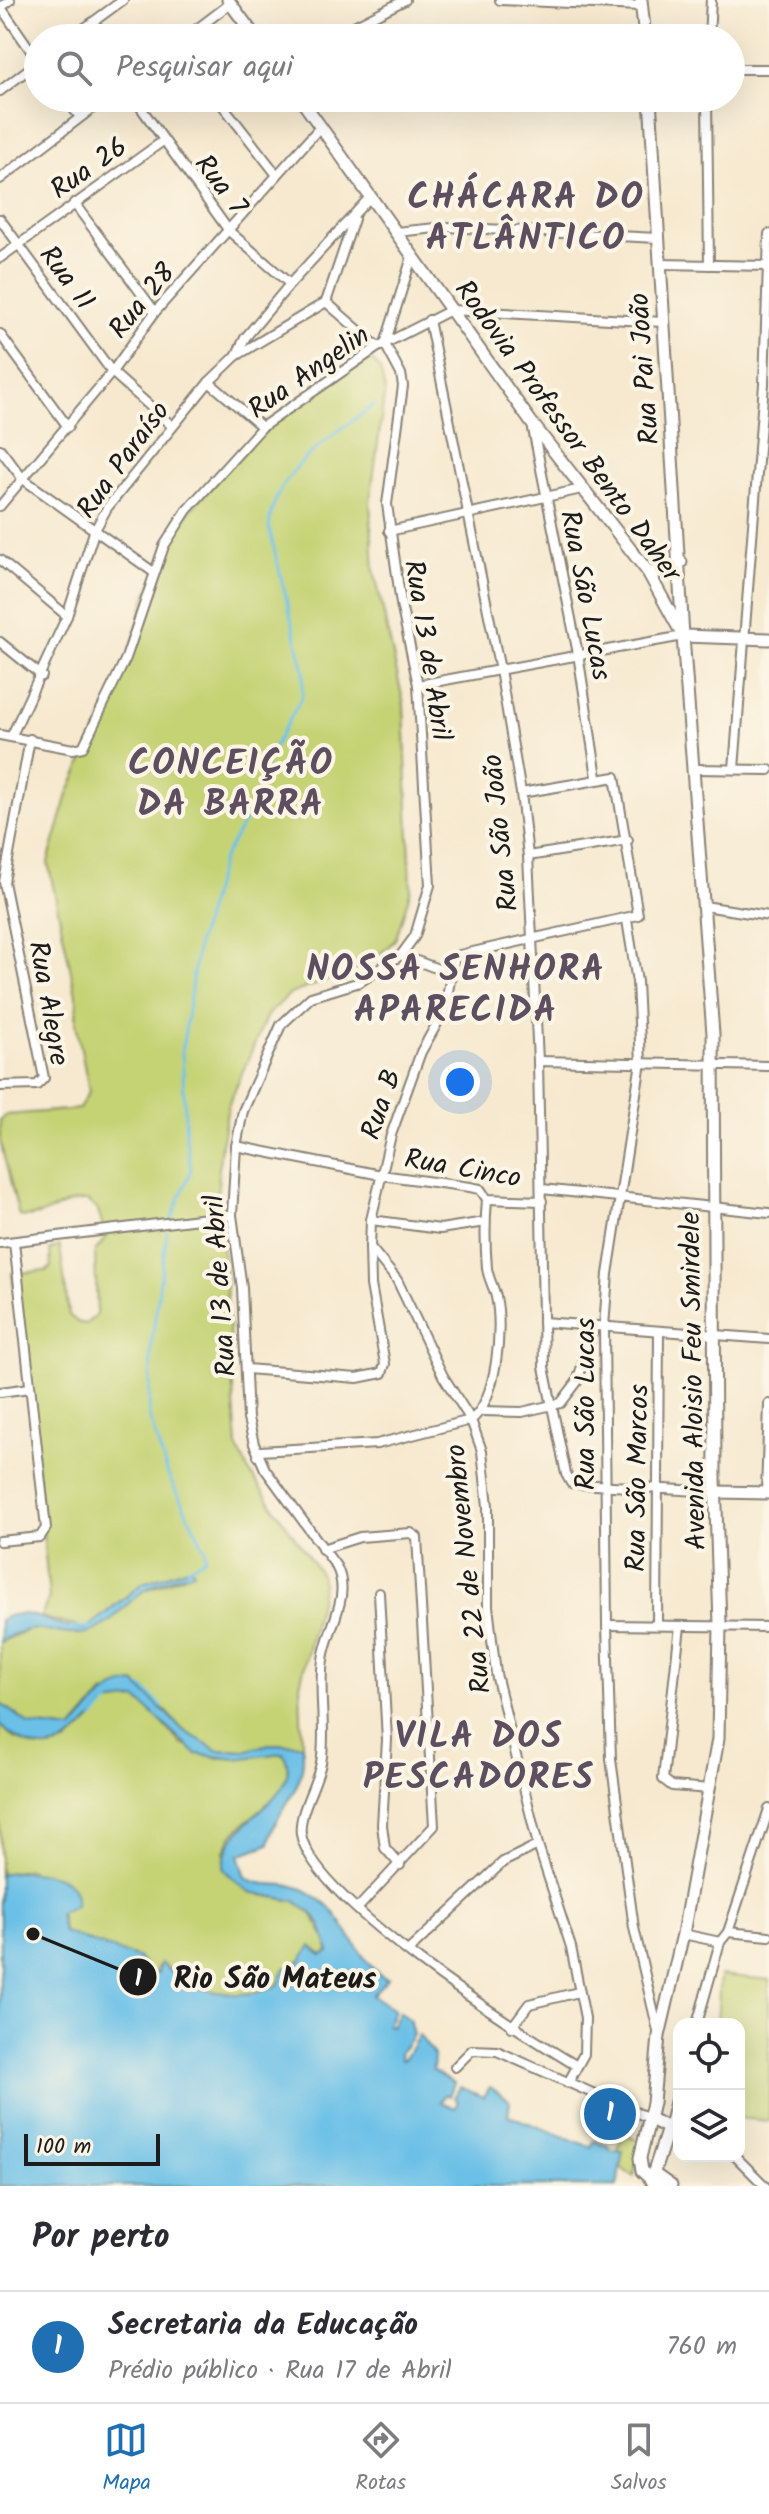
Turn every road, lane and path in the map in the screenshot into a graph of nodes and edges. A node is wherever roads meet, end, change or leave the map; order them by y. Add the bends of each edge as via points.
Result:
1 (10, 0) edge
2 (123, 0) edge
3 (405, 0) edge
4 (500, 0) edge
5 (711, 0) edge
6 (230, 2) edge
7 (641, 3) edge
8 (0, 7) edge
9 (90, 24) edge
10 (202, 24) edge
11 (246, 24) edge
12 (358, 24) edge
13 (643, 24) edge
14 (710, 24) edge
15 (24, 42) edge
16 (745, 69) edge
17 (769, 69) edge
18 (24, 73) edge
19 (0, 91) edge
20 (76, 112) edge
21 (87, 112) edge
22 (143, 112) edge
23 (228, 112) edge
24 (310, 112) edge
25 (651, 112) edge
26 (707, 112) edge
27 (80, 117) junction
28 (321, 126) junction
29 (163, 141) junction
30 (277, 175) junction
31 (0, 179) edge
32 (371, 196) junction
33 (74, 203) junction
34 (355, 214) junction
35 (0, 219) edge
36 (229, 231) junction
37 (396, 232) junction
38 (769, 234) edge
39 (657, 238) junction
40 (17, 244) junction
41 (412, 257) junction
42 (0, 258) edge
43 (660, 264) junction
44 (709, 265) junction
45 (768, 266) edge
46 (290, 284) junction
47 (326, 302) junction
48 (451, 310) junction
49 (155, 312) junction
50 (429, 320) junction
51 (663, 322) junction
52 (0, 334) edge
53 (381, 346) junction
54 (236, 356) junction
55 (112, 372) junction
56 (209, 382) junction
57 (531, 422) junction
58 (172, 426) junction
59 (68, 427) junction
60 (262, 427) junction
61 (0, 449) edge
62 (757, 475) junction
63 (769, 476) edge
64 (23, 479) junction
65 (582, 489) junction
66 (545, 498) junction
67 (0, 506) edge
68 (468, 515) junction
69 (389, 531) junction
70 (94, 532) junction
71 (0, 560) edge
72 (681, 562) junction
73 (152, 571) junction
74 (648, 572) junction
75 (67, 616) junction
76 (769, 631) edge
77 (683, 636) junction
78 (744, 636) junction
79 (769, 639) edge
80 (0, 642) edge
81 (578, 654) junction
82 (500, 670) junction
83 (42, 676) junction
84 (418, 685) junction
85 (0, 735) edge
86 (12, 735) junction
87 (30, 739) junction
88 (693, 769) junction
89 (734, 769) junction
90 (769, 770) edge
91 (597, 777) junction
92 (521, 793) junction
93 (628, 840) junction
94 (528, 856) junction
95 (2, 882) edge
96 (704, 906) junction
97 (769, 916) edge
98 (627, 920) junction
99 (531, 938) junction
100 (401, 955) junction
101 (449, 973) junction
102 (538, 1061) junction
103 (641, 1062) junction
104 (714, 1064) junction
105 (769, 1066) edge
106 (0, 1086) edge
107 (236, 1146) junction
108 (381, 1175) junction
109 (542, 1189) junction
110 (619, 1198) junction
111 (487, 1199) junction
112 (542, 1201) junction
113 (714, 1206) junction
114 (769, 1213) edge
115 (232, 1215) junction
116 (371, 1220) junction
117 (485, 1222) junction
118 (14, 1242) junction
119 (0, 1243) edge
120 (370, 1247) junction
121 (543, 1322) junction
122 (599, 1327) junction
123 (659, 1331) junction
124 (716, 1334) junction
125 (769, 1339) edge
126 (247, 1369) junction
127 (30, 1388) junction
128 (0, 1392) edge
129 (769, 1404) edge
130 (554, 1407) junction
131 (483, 1411) junction
132 (471, 1420) junction
133 (258, 1456) junction
134 (605, 1485) junction
135 (658, 1487) junction
136 (716, 1492) junction
137 (767, 1493) edge
138 (0, 1541) edge
139 (322, 1549) junction
140 (379, 1593) dead end
141 (720, 1624) junction
142 (607, 1625) junction
143 (657, 1625) junction
144 (680, 1626) junction
145 (769, 1627) edge
146 (710, 1789) junction
147 (769, 1809) edge
148 (538, 1845) junction
149 (400, 1865) junction
150 (358, 1908) junction
151 (728, 1932) junction
152 (683, 1934) junction
153 (769, 1936) edge
154 (720, 1942) junction
155 (408, 1951) junction
156 (579, 1992) junction
157 (699, 2018) edge
158 (512, 2027) junction
159 (659, 2036) junction
160 (577, 2066) junction
161 (455, 2067) dead end
162 (568, 2083) junction
163 (649, 2118) junction
164 (673, 2130) edge
165 (741, 2162) edge
166 (651, 2178) edge
167 (671, 2186) edge
168 (765, 2186) edge

1 - 8 street
2 - 9 street
3 - 12 street
4 - 7 street
5 - 14 street
6 - 10 street
6 - 11 street
7 - 13 street
8 - 15 street
16 - 17 street
18 - 19 street
20 - 27 street
21 - 27 street
22 - 29 street, Rua 7
23 - 30 street
24 - 28 street, Rodovia Professor Bento Daher
25 - 39 street, Rua Pai João
26 - 44 street
27 - 31 street
28 - 30 street, Rua 28
28 - 32 street, Rodovia Professor Bento Daher
29 - 33 street, Rua 26
29 - 36 street, Rua 7
30 - 36 street, Rua 28
32 - 34 street, Rua Paraíso
32 - 37 street, Rodovia Professor Bento Daher
33 - 40 street, Rua 26
33 - 49 street
34 - 46 street, Rua Paraíso
34 - 47 street, Rua Paraíso
35 - 40 street, Rua 11
36 - 46 street, Rua 7
36 - 49 street, Rua 28
37 - 39 street via 447,227
37 - 41 street, Rodovia Professor Bento Daher
38 - 45 street
39 - 43 street, Rua Pai João
40 - 42 street, Rua 26
40 - 55 street, Rua 11
41 - 48 street, Rodovia Professor Bento Daher
41 - 53 street
43 - 44 street
43 - 51 street, Rua Pai João
44 - 45 street
45 - 62 street
46 - 54 street, Rua Paraíso
47 - 53 street
47 - 54 street, Rua Paraíso
48 - 50 street, Rua Angelin
48 - 51 street
48 - 57 street, Rodovia Professor Bento Daher
49 - 55 street, Rua 28
50 - 53 street, Rua Angelin
50 - 68 street, Rua São João
51 - 72 street, Rua Pai João
52 - 59 street
53 - 60 street, Rua Angelin
53 - 69 street, Rua 13 de Abril via 401,374 403,386 389,475
54 - 56 street, Rua Paraíso
55 - 58 street, Rua 11
55 - 59 street, Rua 28
56 - 58 street, Rua Paraíso
56 - 60 street
57 - 65 street, Rodovia Professor Bento Daher
57 - 66 street, Rua São Lucas
58 - 70 street, Rua Paraíso
59 - 64 street, Rua 28
60 - 73 street, Rua Angelin via 187,510
61 - 64 street
62 - 63 street
62 - 78 street
64 - 67 street, Rua 28
64 - 70 street
65 - 66 street
65 - 74 street, Rodovia Professor Bento Daher
66 - 68 street
66 - 81 street, Rua São Lucas
68 - 69 street
68 - 82 street, Rua São João
69 - 84 street, Rua 13 de Abril
70 - 73 street
70 - 75 street, Rua Paraíso
71 - 75 street
72 - 74 street via 669,572
72 - 77 street, Rua Pai João
73 - 87 street, Rua Angelin via 126,658 83,747
74 - 77 street, Rodovia Professor Bento Daher
75 - 83 street, Rua Paraíso
76 - 78 street
77 - 78 street
77 - 81 street
77 - 88 street, Avenida Aloisio Feu Smirdele
78 - 79 street
78 - 89 street
80 - 83 street
81 - 82 street
81 - 91 street, Rua São Lucas
82 - 84 street
82 - 92 street, Rua São João
83 - 86 street, Rua Paraíso
84 - 100 street, Rua 13 de Abril via 430,885 415,936
85 - 86 street
86 - 87 street
87 - 95 street, Rua Alegre
88 - 89 street
88 - 96 street, Avenida Aloisio Feu Smirdele
89 - 90 street
91 - 92 street
91 - 93 street, Rua São Lucas via 615,777
92 - 94 street, Rua São João
93 - 94 street
93 - 98 street, Rua São Lucas via 639,911
94 - 99 street, Rua São João
95 - 106 street, Rua Alegre via 43,1068 40,1085
96 - 97 street
96 - 104 street, Avenida Aloisio Feu Smirdele
98 - 99 street
98 - 103 street, Rua São Lucas
99 - 101 street via 458,953
99 - 102 street, Rua São João
100 - 101 street
100 - 107 street, Rua 13 de Abril via 360,982 311,997 291,1013 243,1111
101 - 108 street, Rua B via 444,1011 421,1052
102 - 103 street
102 - 109 street, Rua São João
103 - 104 street
103 - 110 street, Rua São Lucas
104 - 105 street
104 - 113 street, Avenida Aloisio Feu Smirdele
107 - 108 street, Rua Cinco
107 - 115 street, Rua 13 de Abril
108 - 111 street, Rua Cinco via 480,1189
108 - 116 street, Rua B
109 - 110 street
109 - 112 street, Rua São João
110 - 113 street
110 - 122 street, Rua São Lucas
111 - 112 street, Rua Cinco
111 - 117 street
112 - 121 street, Rua São João
113 - 114 street
113 - 124 street, Avenida Aloisio Feu Smirdele
115 - 118 street
115 - 126 street, Rua 13 de Abril
116 - 117 street via 440,1229
116 - 120 street, Rua B
117 - 131 street via 487,1271 499,1315
118 - 119 street
118 - 127 street
120 - 126 street, Rua B via 382,1373 357,1378
120 - 132 street via 397,1280 443,1376
121 - 122 street
121 - 130 street, Rua São João via 544,1367
122 - 123 street
122 - 130 street via 571,1394
122 - 134 street, Rua São Lucas
123 - 124 street
123 - 135 street, Rua São Marcos
124 - 125 street
124 - 136 street, Avenida Aloisio Feu Smirdele
126 - 133 street, Rua 13 de Abril via 248,1419
127 - 128 street
127 - 138 street via 46,1528 34,1539
129 - 137 street
130 - 131 street
130 - 134 street, Rua São João via 568,1480
131 - 132 street
132 - 133 street via 377,1444 260,1451
132 - 148 street, Rua 22 de Novembro via 482,1451 496,1674
133 - 139 street, Rua 13 de Abril
134 - 135 street
134 - 142 street, Rua São Lucas
135 - 136 street
135 - 143 street, Rua São Marcos
136 - 137 street
136 - 141 street, Avenida Aloisio Feu Smirdele
139 - 149 street via 360,1537 415,1534 435,1818 432,1831
139 - 150 street, Rua 13 de Abril via 339,1573 341,1598 323,1659 323,1749 301,1835 308,1853
140 - 149 street via 387,1740 382,1825 385,1848
141 - 144 street
141 - 145 street
141 - 146 street, Avenida Aloisio Feu Smirdele via 718,1739
142 - 143 street
142 - 159 street, Rua São Lucas via 611,1759 634,1928
143 - 144 street
144 - 146 street via 663,1779 672,1786
146 - 152 street, Avenida Aloisio Feu Smirdele
147 - 151 street
148 - 155 street via 503,1862
148 - 156 street, Rua 22 de Novembro via 571,1947
149 - 150 street
150 - 155 street, Rua 13 de Abril
151 - 153 street
151 - 154 street
152 - 154 street
152 - 159 street, Avenida Aloisio Feu Smirdele
154 - 157 street
155 - 158 street, Rua 13 de Abril
156 - 158 street via 529,2004
156 - 160 street, Rua 22 de Novembro via 586,2042
158 - 160 street, Rua 13 de Abril
159 - 163 street, Avenida Aloisio Feu Smirdele
160 - 162 street, Rua 22 de Novembro
161 - 162 street via 478,2048 497,2051
162 - 163 street
163 - 164 street
163 - 166 street, Avenida Aloisio Feu Smirdele via 640,2158
164 - 166 street
165 - 168 street
166 - 167 street

